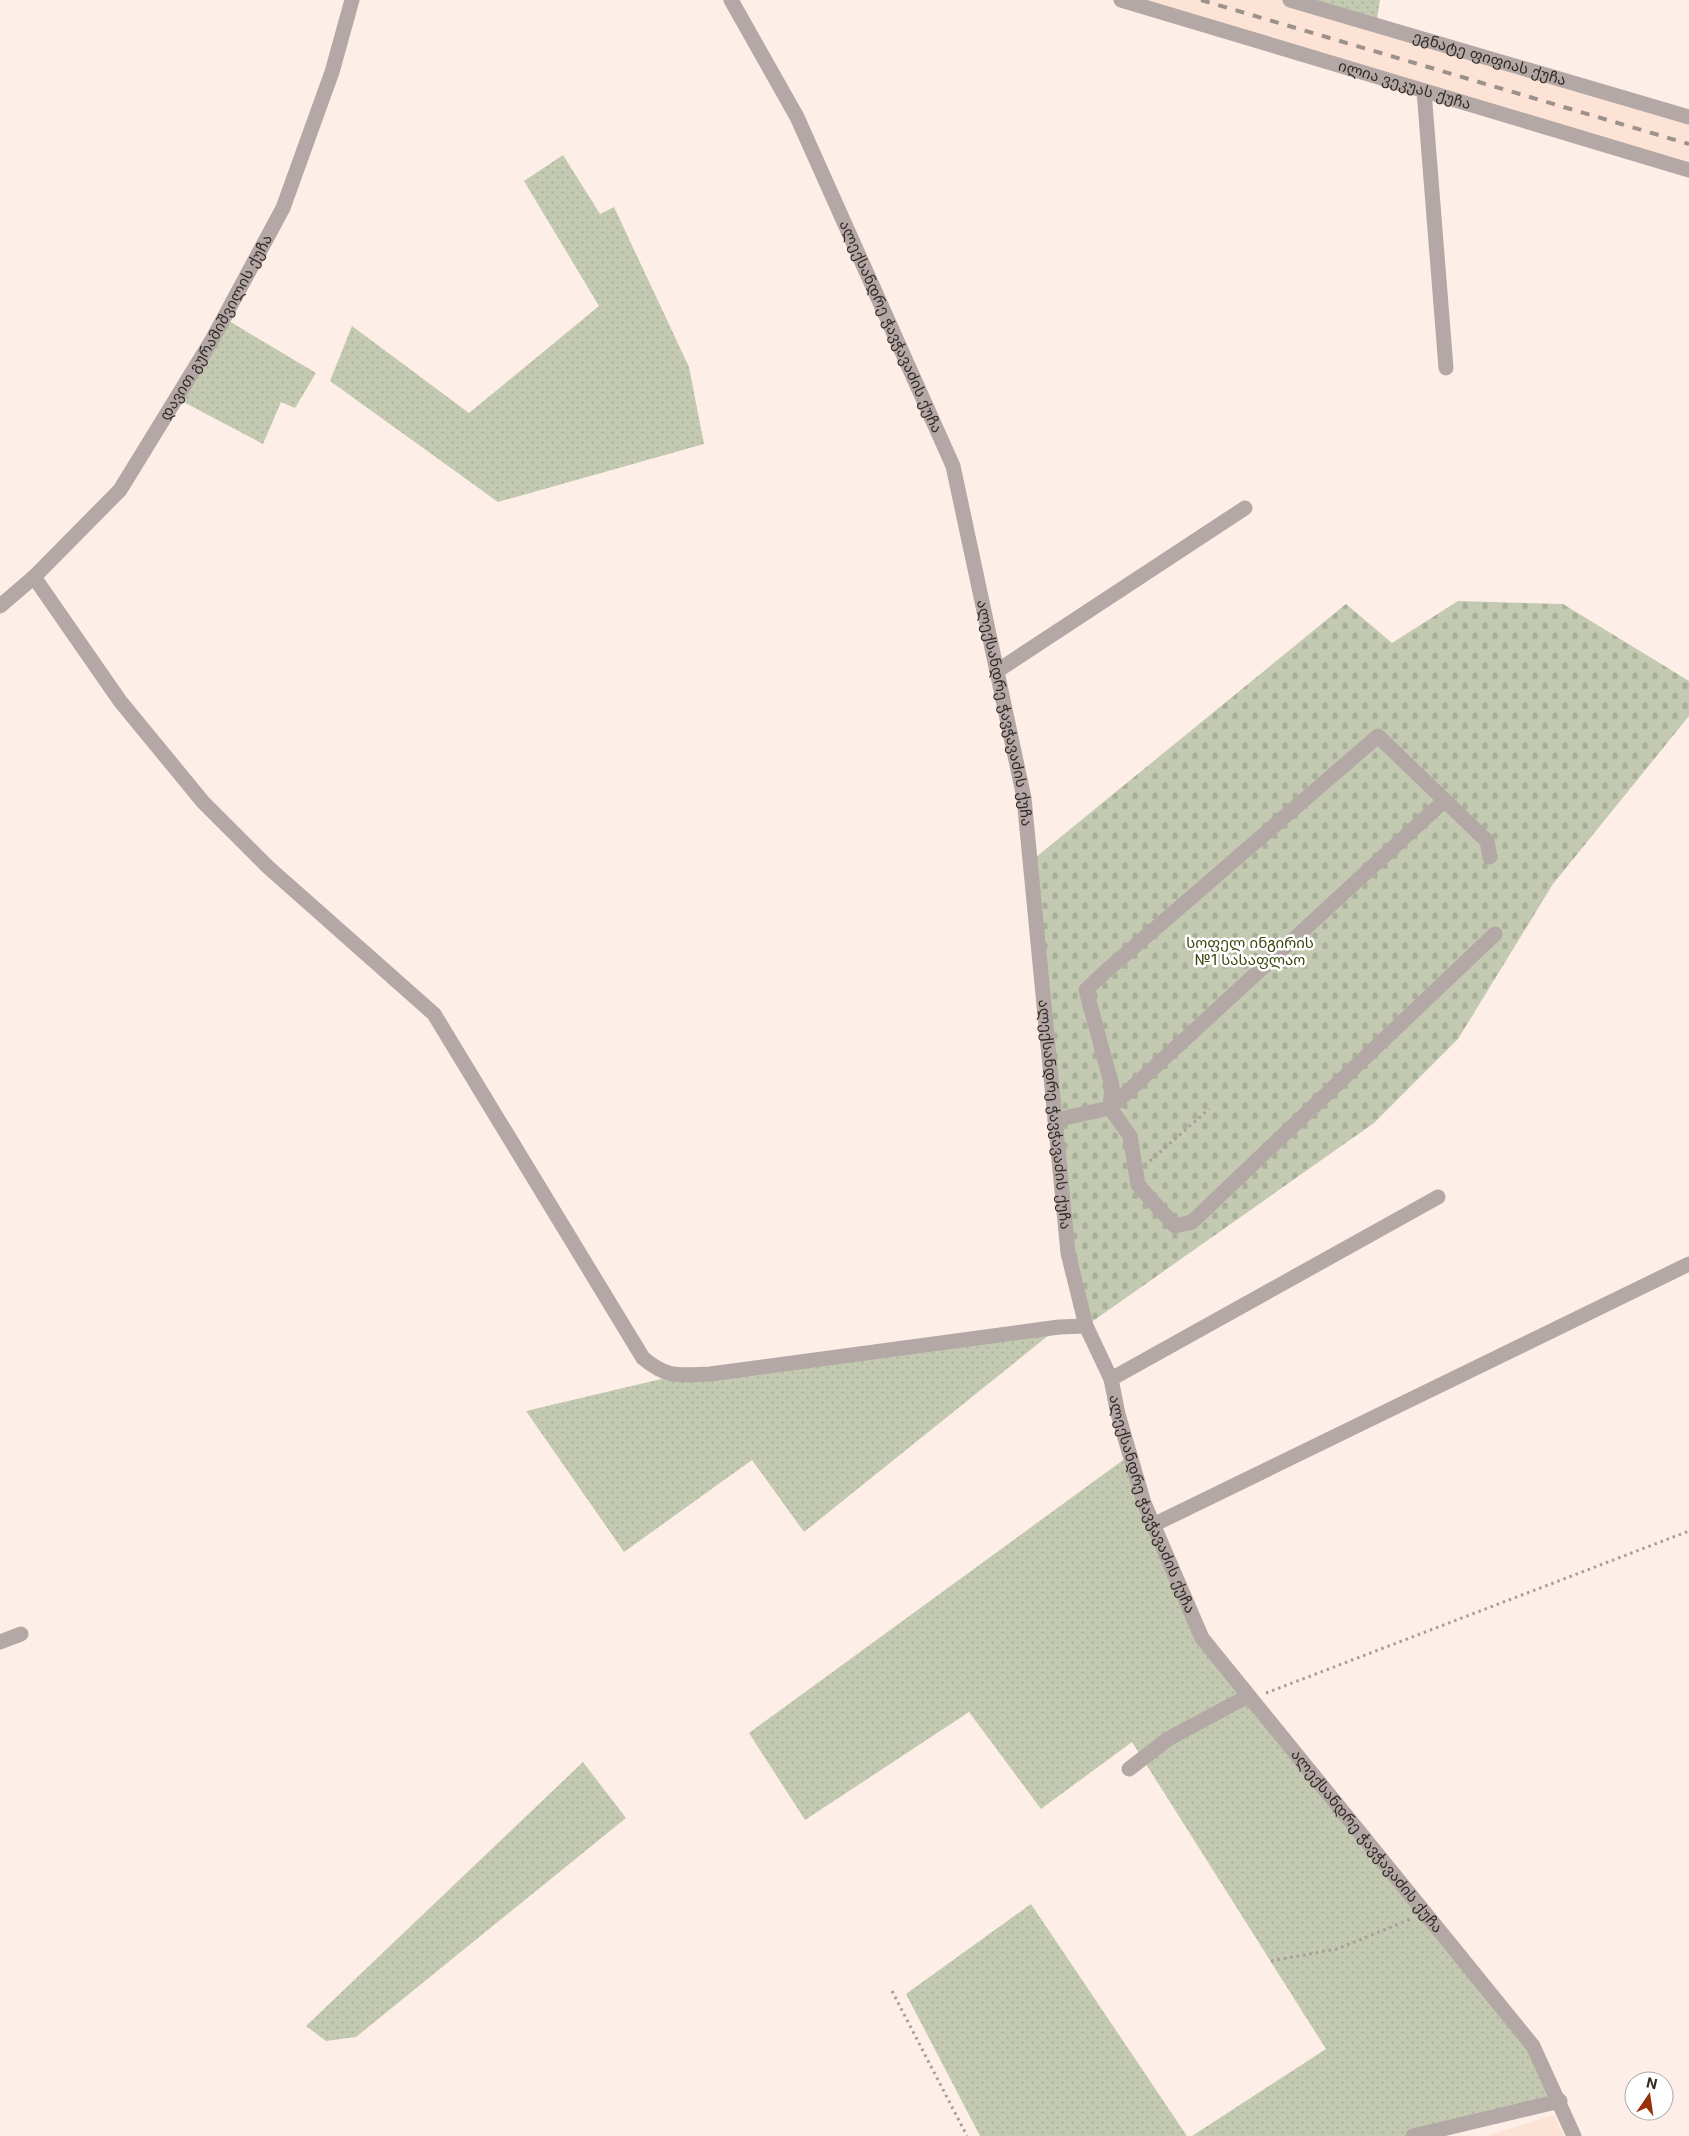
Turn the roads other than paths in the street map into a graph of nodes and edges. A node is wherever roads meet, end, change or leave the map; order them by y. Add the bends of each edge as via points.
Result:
1 (352, 0) edge
2 (732, 0) edge
3 (1121, 0) edge
4 (1290, 0) edge
5 (1424, 90) junction
6 (1689, 117) edge
7 (1689, 170) edge
8 (1446, 368) dead end
9 (1244, 508) dead end
10 (34, 577) junction
11 (0, 606) edge
12 (997, 671) junction
13 (1446, 800) junction
14 (1490, 857) dead end
15 (1495, 934) dead end
16 (1110, 1108) junction
17 (1055, 1120) junction
18 (1438, 1197) dead end
19 (1689, 1264) edge
20 (1086, 1326) junction
21 (1111, 1378) junction
22 (1153, 1525) junction
23 (21, 1634) dead end
24 (0, 1642) edge
25 (1249, 1697) junction
26 (1129, 1768) dead end
27 (1560, 2101) junction
28 (1413, 2136) edge
29 (1574, 2136) edge

1 - 10 street, დავით გურამიშვილის ქუჩა via 332,72 283,208 212,340 120,490
2 - 12 street, ალექსანდრე ჭავჭავაძის ქუჩა via 797,117 953,466
3 - 5 street, ილია ვეკუას ქუჩა
4 - 6 street, ეგნატე ფიფიას ქუჩა
5 - 7 street, ილია ვეკუას ქუჩა
5 - 8 street
9 - 12 street
10 - 11 street, დავით გურამიშვილის ქუჩა
10 - 20 street via 120,701 203,802 268,867 434,1014 643,1358 659,1371 678,1375 710,1374
12 - 17 street, ალექსანდრე ჭავჭავაძის ქუჩა via 1024,798
13 - 14 street via 1487,841
13 - 16 street
13 - 16 street via 1378,736 1106,971 1086,990 1112,1086
15 - 16 street via 1192,1222 1175,1226 1138,1185 1130,1136
16 - 17 street
17 - 20 street, ალექსანდრე ჭავჭავაძის ქუჩა via 1068,1253
18 - 21 street
19 - 22 street
20 - 21 street, ალექსანდრე ჭავჭავაძის ქუჩა
21 - 22 street, ალექსანდრე ჭავჭავაძის ქუჩა via 1137,1481
22 - 25 street, ალექსანდრე ჭავჭავაძის ქუჩა via 1202,1638
23 - 24 street
25 - 26 street via 1168,1739
25 - 27 street, ალექსანდრე ჭავჭავაძის ქუჩა via 1533,2046
27 - 28 street
27 - 29 street, ალექსანდრე ჭავჭავაძის ქუჩა

